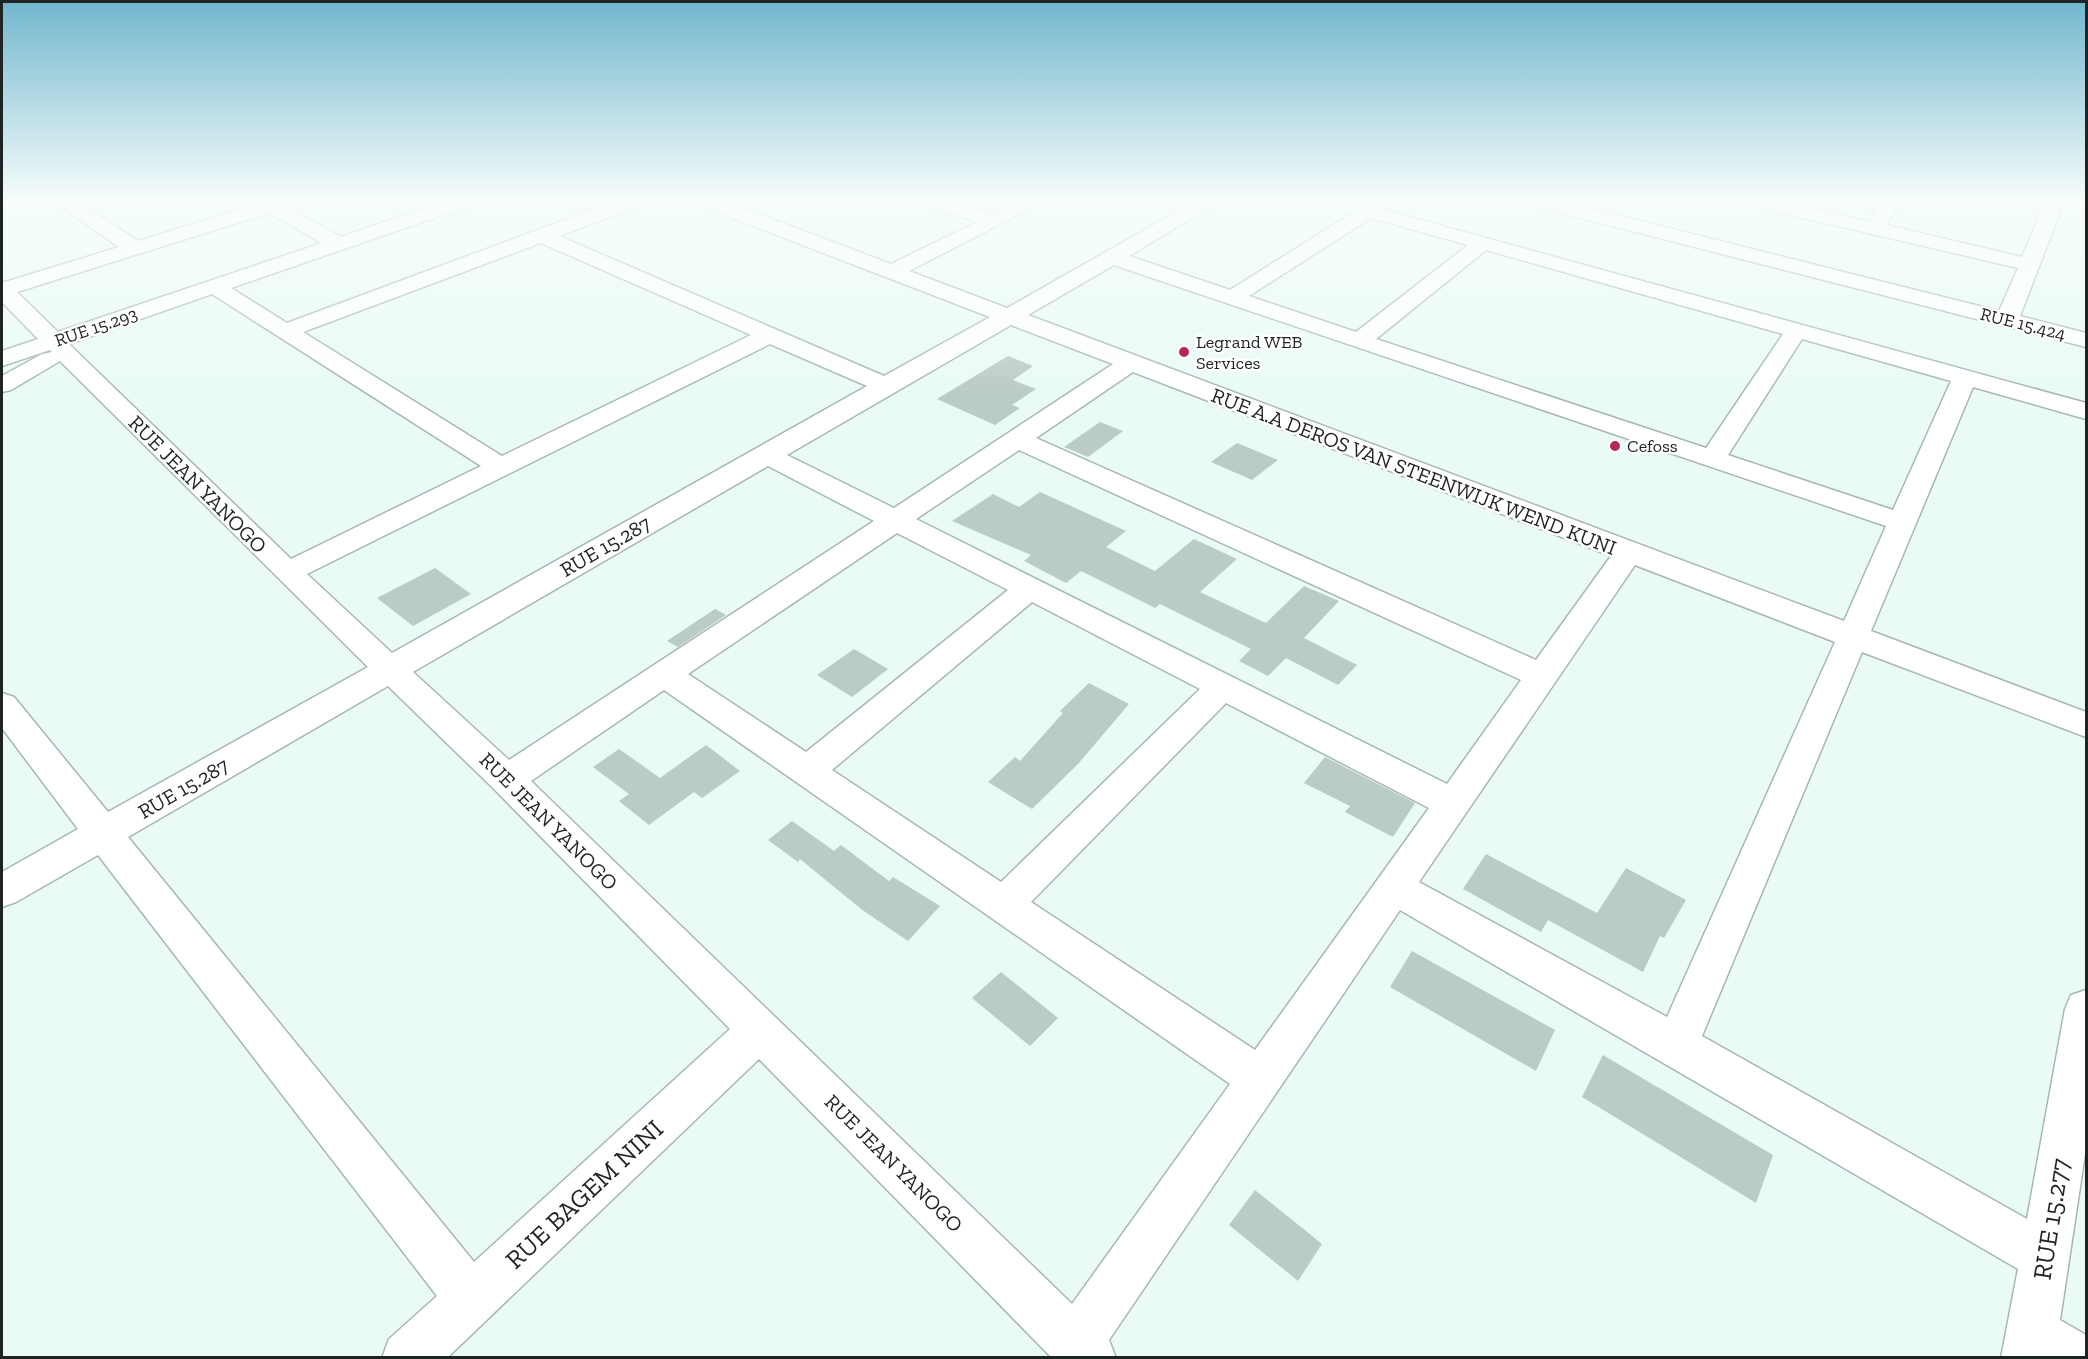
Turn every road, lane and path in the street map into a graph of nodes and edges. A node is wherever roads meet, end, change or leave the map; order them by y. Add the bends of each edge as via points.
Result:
1 (85, 265) edge
2 (280, 265) edge
3 (462, 265) edge
4 (608, 265) edge
5 (874, 265) edge
6 (905, 265) edge
7 (1097, 265) edge
8 (1133, 265) edge
9 (1284, 265) edge
10 (1454, 265) edge
11 (1563, 265) edge
12 (1791, 265) edge
13 (2029, 265) edge
14 (891, 272) junction
15 (215, 287) junction
16 (2, 290) edge
17 (1232, 298) junction
18 (1008, 316) junction
19 (2007, 320) junction
20 (1797, 330) junction
21 (285, 331) junction
22 (767, 336) junction
23 (2086, 340) edge
24 (1359, 341) junction
25 (59, 346) junction
26 (2, 359) edge
27 (1131, 363) junction
28 (1965, 377) junction
29 (2, 385) edge
30 (886, 386) junction
31 (2086, 411) edge
32 (1016, 439) junction
33 (765, 454) junction
34 (1713, 459) junction
35 (501, 467) junction
36 (895, 520) junction
37 (1901, 522) junction
38 (1628, 553) junction
39 (287, 572) junction
40 (1030, 588) junction
41 (1852, 636) junction
42 (392, 669) junction
43 (664, 674) junction
44 (1541, 676) junction
45 (1222, 686) junction
46 (2, 708) edge
47 (2086, 725) edge
48 (807, 771) junction
49 (507, 779) junction
50 (1452, 803) junction
51 (103, 834) junction
52 (1395, 888) junction
53 (2, 891) edge
54 (1004, 904) junction
55 (2086, 1010) edge
56 (759, 1030) junction
57 (1676, 1045) junction
58 (1260, 1079) junction
59 (2081, 1079) edge
60 (2045, 1257) junction
61 (471, 1299) junction
62 (2045, 1349) edge
63 (1083, 1351) edge
64 (415, 1355) edge

1 - 16 street
2 - 15 street, RUE 15.293
3 - 21 street
4 - 22 street
5 - 14 street, RUE A.A DEROS VAN STEENWIJK WEND KUNI
6 - 14 street
7 - 18 street, RUE 15.287
8 - 17 street
9 - 17 street
10 - 24 street
11 - 20 street
12 - 19 street, RUE 15.424
13 - 19 street
14 - 18 street, RUE A.A DEROS VAN STEENWIJK WEND KUNI
15 - 21 street
15 - 25 street, RUE 15.293
16 - 25 street, RUE JEAN YANOGO
17 - 24 street
18 - 27 street, RUE A.A DEROS VAN STEENWIJK WEND KUNI
18 - 30 street, RUE 15.287
19 - 23 street, RUE 15.424
20 - 28 street
20 - 34 street
21 - 35 street
22 - 30 street
22 - 35 street
24 - 34 street
25 - 26 street, RUE 15.293
25 - 29 street
25 - 39 street, RUE JEAN YANOGO
27 - 32 street
27 - 38 street, RUE A.A DEROS VAN STEENWIJK WEND KUNI
28 - 31 street
28 - 37 street
30 - 33 street, RUE 15.287
32 - 36 street
32 - 44 street
33 - 36 street
33 - 42 street, RUE 15.287
34 - 37 street
35 - 39 street
36 - 40 street
36 - 43 street
37 - 41 street
38 - 41 street, RUE A.A DEROS VAN STEENWIJK WEND KUNI
38 - 44 street
39 - 42 street, RUE JEAN YANOGO
40 - 45 street
40 - 48 street
41 - 47 street, RUE A.A DEROS VAN STEENWIJK WEND KUNI
41 - 57 street
42 - 49 street, RUE JEAN YANOGO
42 - 51 street, RUE 15.287
43 - 48 street
43 - 49 street
44 - 50 street
45 - 50 street
45 - 54 street
46 - 51 street
48 - 54 street
49 - 56 street, RUE JEAN YANOGO
50 - 52 street
51 - 53 street, RUE 15.287
51 - 61 street
52 - 57 street
52 - 58 street
54 - 58 street
55 - 59 street, RUE 15.277
56 - 61 street, RUE BAGEM NINI
56 - 63 street, RUE JEAN YANOGO
57 - 60 street
58 - 63 street
59 - 60 street, RUE 15.277
60 - 62 street, RUE 15.277
61 - 64 street, RUE BAGEM NINI

